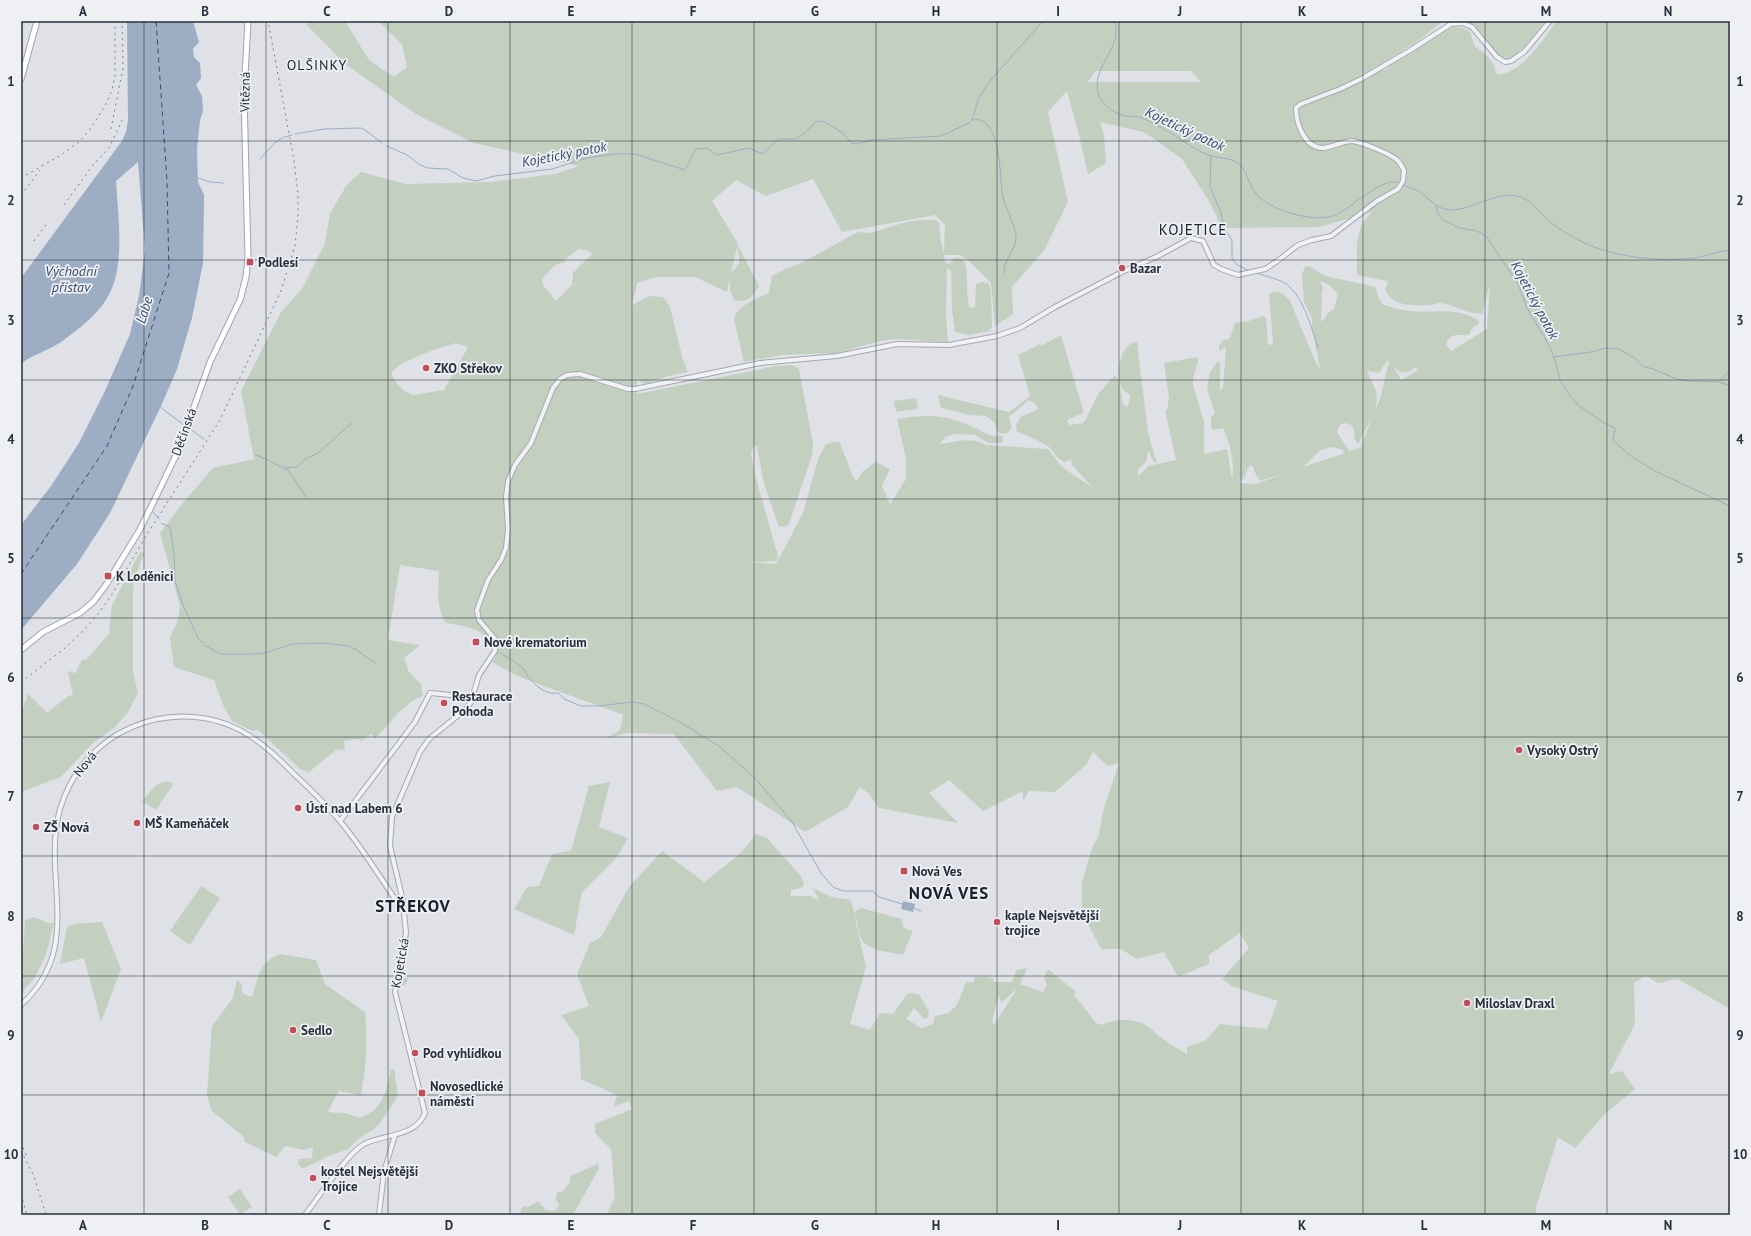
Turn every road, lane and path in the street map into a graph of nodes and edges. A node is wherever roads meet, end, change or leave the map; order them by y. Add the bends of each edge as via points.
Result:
1 (37, 21) edge
2 (248, 21) edge
3 (1550, 21) edge
4 (1451, 22) edge
5 (21, 80) edge
6 (245, 164) joint
7 (21, 650) edge
8 (472, 697) junction
9 (340, 821) junction
10 (404, 912) junction
11 (21, 1005) edge
12 (395, 1135) junction
13 (305, 1215) edge
14 (379, 1215) edge

1 - 5 main road
2 - 6 main road, Vítězná via 244,93
3 - 4 street via 1524,52 1505,62 1497,57 1472,27
4 - 8 street, Kojetická via 1362,79 1300,104 1296,108 1296,118 1309,142 1323,148 1358,142 1397,160 1404,170 1403,181 1398,189 1377,201 1331,236 1298,245 1264,268 1238,275 1221,269 1214,265 1202,241 1191,238 1061,304 1020,328 997,336 949,345 897,344 838,356 760,363 635,389 580,374 567,375 560,379 553,388 531,443 515,465 508,481 506,548 488,580 477,610 479,620 495,639 495,651 479,675
6 - 7 main road, Děčínská via 248,257 245,285 210,362 162,485 139,531 97,598 80,613 43,632
8 - 9 street via 430,693 415,722
8 - 10 street, Kojetická via 466,709 429,740 420,752 391,821 390,846
9 - 10 street, Nová
9 - 11 street, Nová via 273,754 249,735 232,726 208,719 178,716 151,720 122,732 102,745 87,760 70,785 61,806 55,843 57,939 44,975
10 - 12 street, Kojetická via 405,940 395,992 424,1111 416,1126
12 - 13 street via 378,1138 363,1145 340,1168
12 - 14 street via 384,1172

